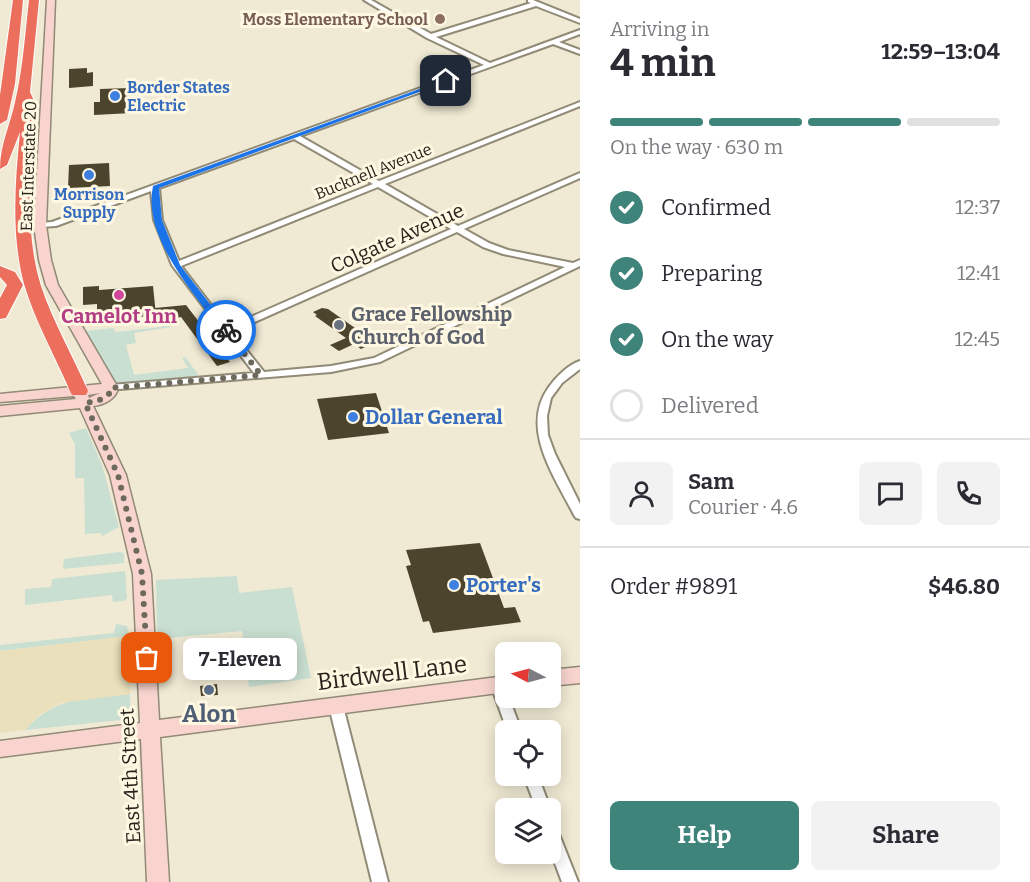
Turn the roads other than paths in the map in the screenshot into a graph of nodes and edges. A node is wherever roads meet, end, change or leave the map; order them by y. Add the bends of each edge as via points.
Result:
1 (18, 0) edge
2 (34, 0) edge
3 (51, 0) edge
4 (367, 0) edge
5 (528, 0) edge
6 (536, 4) junction
7 (580, 21) edge
8 (15, 26) junction
9 (580, 32) edge
10 (429, 37) junction
11 (1, 42) edge
12 (554, 42) junction
13 (580, 52) edge
14 (489, 65) junction
15 (25, 94) junction
16 (580, 104) edge
17 (0, 120) edge
18 (296, 137) junction
19 (0, 165) edge
20 (580, 175) edge
21 (380, 185) junction
22 (155, 187) junction
23 (40, 225) junction
24 (458, 230) junction
25 (176, 265) junction
26 (578, 266) edge
27 (0, 271) edge
28 (0, 314) edge
29 (226, 331) junction
30 (580, 364) edge
31 (261, 375) junction
32 (111, 388) junction
33 (82, 397) junction
34 (0, 398) edge
35 (0, 411) edge
36 (580, 515) edge
37 (580, 675) edge
38 (561, 677) edge
39 (495, 686) edge
40 (336, 706) junction
41 (149, 730) junction
42 (0, 749) edge
43 (561, 858) edge
44 (158, 882) edge
45 (380, 882) edge
46 (570, 882) edge

1 - 8 highway
2 - 15 highway
3 - 23 main road, East Interstate 20
4 - 10 street
5 - 6 street
6 - 7 street
6 - 10 street
8 - 11 highway
8 - 17 highway via 9,84
9 - 12 street
10 - 14 street
12 - 13 street
12 - 14 street
14 - 18 street
15 - 19 highway
15 - 33 highway via 29,103 23,169 25,250 33,285
16 - 21 street, Bucknell Avenue
18 - 21 street
18 - 22 street
20 - 24 street, Colgate Avenue
21 - 24 street
21 - 25 street, Bucknell Avenue
22 - 23 street via 53,224
22 - 25 street via 158,220
23 - 32 main road, East Interstate 20 via 52,285
24 - 26 street via 506,252
24 - 29 street, Colgate Avenue
25 - 29 street
26 - 31 street via 377,360 331,369
27 - 28 highway via 9,275 15,285
29 - 31 street
30 - 36 street via 555,385 543,401 540,415 542,432
31 - 32 street
32 - 33 main road via 98,401
33 - 34 main road
33 - 35 main road
33 - 41 main road, East 4th Street via 118,475 142,574
37 - 38 main road
39 - 40 main road, Birdwell Lane
40 - 41 main road, Birdwell Lane
40 - 45 street
41 - 42 main road, Birdwell Lane
41 - 44 main road, East 4th Street
43 - 46 street

